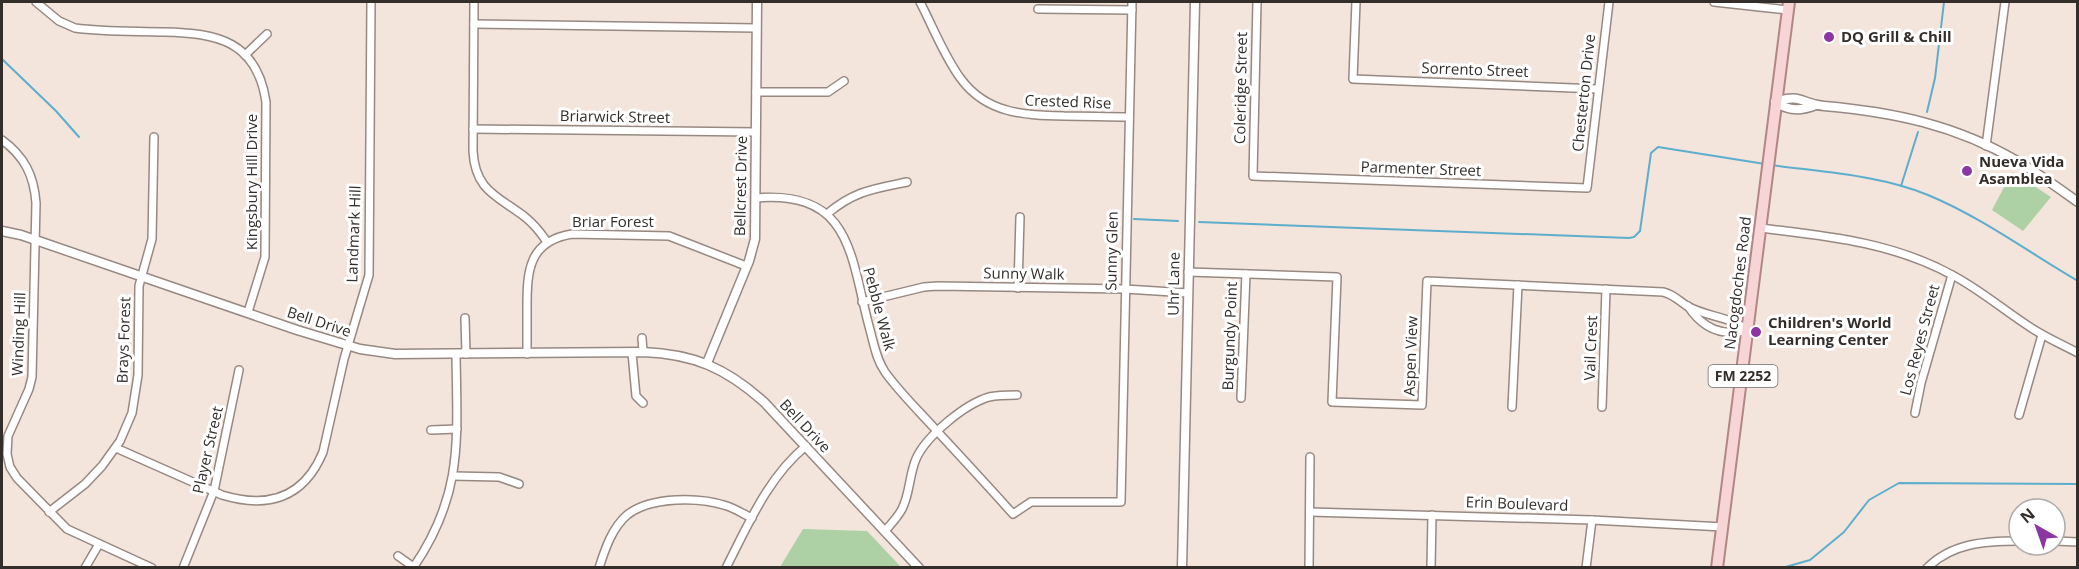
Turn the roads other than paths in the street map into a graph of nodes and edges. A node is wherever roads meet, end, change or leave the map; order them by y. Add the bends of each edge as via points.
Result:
1 (36, 2) edge
2 (371, 2) edge
3 (474, 2) edge
4 (757, 2) edge
5 (920, 2) edge
6 (1132, 2) edge
7 (1195, 2) edge
8 (1257, 2) edge
9 (1356, 2) edge
10 (1609, 2) edge
11 (1714, 2) edge
12 (2005, 2) edge
13 (1788, 6) edge
14 (1038, 9) dead end
15 (1132, 10) junction
16 (474, 24) junction
17 (756, 28) junction
18 (267, 34) dead end
19 (245, 55) junction
20 (844, 81) dead end
21 (1597, 89) junction
22 (756, 92) junction
23 (1775, 102) junction
24 (1129, 117) junction
25 (473, 129) junction
26 (756, 132) junction
27 (154, 137) dead end
28 (2, 140) edge
29 (1986, 146) junction
30 (1253, 176) joint
31 (907, 182) dead end
32 (1587, 188) joint
33 (756, 198) junction
34 (2078, 202) edge
35 (827, 214) junction
36 (1020, 217) dead end
37 (1760, 228) junction
38 (2, 231) edge
39 (36, 241) junction
40 (547, 242) junction
41 (746, 266) junction
42 (1188, 272) junction
43 (1246, 274) junction
44 (1952, 275) junction
45 (142, 276) junction
46 (1518, 285) junction
47 (1018, 288) junction
48 (1125, 289) junction
49 (1606, 289) junction
50 (1188, 293) junction
51 (862, 302) junction
52 (1688, 306) junction
53 (248, 312) junction
54 (465, 318) dead end
55 (1748, 330) junction
56 (2042, 335) junction
57 (642, 338) dead end
58 (347, 345) junction
59 (643, 352) junction
60 (632, 353) junction
61 (2078, 353) edge
62 (456, 354) junction
63 (466, 354) junction
64 (527, 354) junction
65 (707, 363) junction
66 (239, 370) dead end
67 (1017, 395) dead end
68 (1241, 398) dead end
69 (643, 403) dead end
70 (1512, 407) dead end
71 (1602, 407) dead end
72 (1915, 413) dead end
73 (2019, 415) dead end
74 (457, 429) junction
75 (431, 430) dead end
76 (938, 432) junction
77 (806, 446) junction
78 (116, 448) junction
79 (1310, 457) dead end
80 (453, 476) junction
81 (519, 484) dead end
82 (214, 491) junction
83 (49, 512) junction
84 (1310, 512) junction
85 (1013, 514) joint
86 (1432, 516) junction
87 (752, 518) junction
88 (1592, 520) junction
89 (1723, 527) junction
90 (885, 531) junction
91 (2007, 541) edge
92 (99, 544) junction
93 (398, 556) dead end
94 (85, 567) edge
95 (152, 567) edge
96 (183, 567) edge
97 (414, 567) edge
98 (599, 567) edge
99 (726, 567) edge
100 (919, 567) edge
101 (1182, 567) edge
102 (1309, 567) edge
103 (1431, 567) edge
104 (1586, 567) edge
105 (1717, 567) edge
106 (1926, 567) edge

1 - 19 street via 59,21 75,28 195,33 218,38
2 - 58 street, Landmark Hill via 369,275
3 - 16 street
4 - 17 street, Bellcrest Drive
5 - 24 street, Crested Rise via 959,77 993,107 1028,115
6 - 15 street, Sunny Glen
7 - 42 street, Uhr Lane
8 - 30 street, Coleridge Street
9 - 21 street, Sorrento Street via 1353,79
10 - 21 street, Chesterton Drive
11 - 13 street
12 - 29 street
13 - 23 main road, Nacogdoches Road / FM 2252
14 - 15 street
15 - 24 street, Sunny Glen
16 - 17 street
16 - 25 street
17 - 22 street, Bellcrest Drive
18 - 19 street
19 - 53 street, Kingsbury Hill Drive via 260,76 266,102 265,257
20 - 22 street via 828,92
21 - 32 street, Chesterton Drive
22 - 26 street, Bellcrest Drive
23 - 29 street via 1787,109 1803,110 1816,105 1901,116
23 - 37 main road, Nacogdoches Road / FM 2252
24 - 48 street, Sunny Glen
25 - 26 street, Briarwick Street
25 - 40 street via 473,158 480,181 496,199 531,222
26 - 33 street, Bellcrest Drive
27 - 45 street, Brays Forest via 152,239
28 - 39 street, Winding Hill via 19,154 31,173
29 - 34 street via 2016,160
30 - 32 street, Parmenter Street
31 - 35 street via 854,195
33 - 35 street, Pebble Walk via 794,198
33 - 41 street, Bellcrest Drive via 755,239
35 - 51 street, Pebble Walk via 849,245
36 - 47 street
37 - 44 street via 1874,244 1915,257
37 - 55 main road, Nacogdoches Road / FM 2252
38 - 39 street, Bell Drive
39 - 45 street, Bell Drive
39 - 83 street, Winding Hill via 32,376 8,436 7,454 17,478
40 - 41 street, Briar Forest via 572,234 659,235
40 - 64 street via 535,254 527,279
41 - 65 street, Bellcrest Drive
42 - 43 street, Aspen View
42 - 50 street, Uhr Lane
43 - 46 street, Aspen View via 1337,277 1332,402 1422,405 1427,281
43 - 68 street, Burgundy Point
44 - 56 street
44 - 72 street, Los Reyes Street
45 - 53 street, Bell Drive
45 - 78 street, Brays Forest via 136,398
46 - 49 street, Aspen View
46 - 70 street
47 - 48 street, Sunny Walk
47 - 51 street, Sunny Walk via 924,287
48 - 50 street, Sunny Walk
48 - 85 street, Sunny Glen via 1121,502 1031,502
49 - 52 street, Aspen View via 1668,293
49 - 71 street, Vail Crest
50 - 101 street, Uhr Lane
51 - 76 street, Pebble Walk via 879,363 893,384
52 - 55 street, Aspen View via 1735,321
52 - 55 street, Aspen View via 1708,328 1734,334
53 - 58 street, Bell Drive
54 - 63 street
55 - 89 main road, Nacogdoches Road / FM 2252
56 - 61 street
56 - 73 street
57 - 59 street
58 - 62 street, Bell Drive via 382,353
58 - 82 street, Landmark Hill via 323,452 304,484 292,493 264,501 238,500
59 - 60 street, Bell Drive
59 - 65 street, Bell Drive
60 - 64 street, Bell Drive
60 - 69 street via 636,396
62 - 63 street, Bell Drive
62 - 74 street
63 - 64 street, Bell Drive
65 - 77 street, Bell Drive via 750,390
66 - 82 street, Player Street
67 - 76 street via 999,395 976,402
74 - 75 street
74 - 80 street
76 - 85 street, Pebble Walk
76 - 90 street via 921,449 903,507
77 - 87 street via 780,472
77 - 90 street, Bell Drive
78 - 82 street
78 - 83 street, Brays Forest via 85,484
79 - 84 street
80 - 81 street via 499,477
80 - 97 street via 436,529
82 - 96 street, Player Street
83 - 92 street, Winding Hill via 67,529
84 - 86 street, Erin Boulevard
84 - 102 street
86 - 88 street, Erin Boulevard
86 - 103 street
87 - 98 street via 708,502 653,503 628,514 616,528
87 - 99 street
88 - 89 street, Erin Boulevard
88 - 104 street
89 - 105 main road, Nacogdoches Road / FM 2252
90 - 100 street, Bell Drive
91 - 106 street via 1971,544 1948,552
92 - 94 street
92 - 95 street, Winding Hill
93 - 97 street

